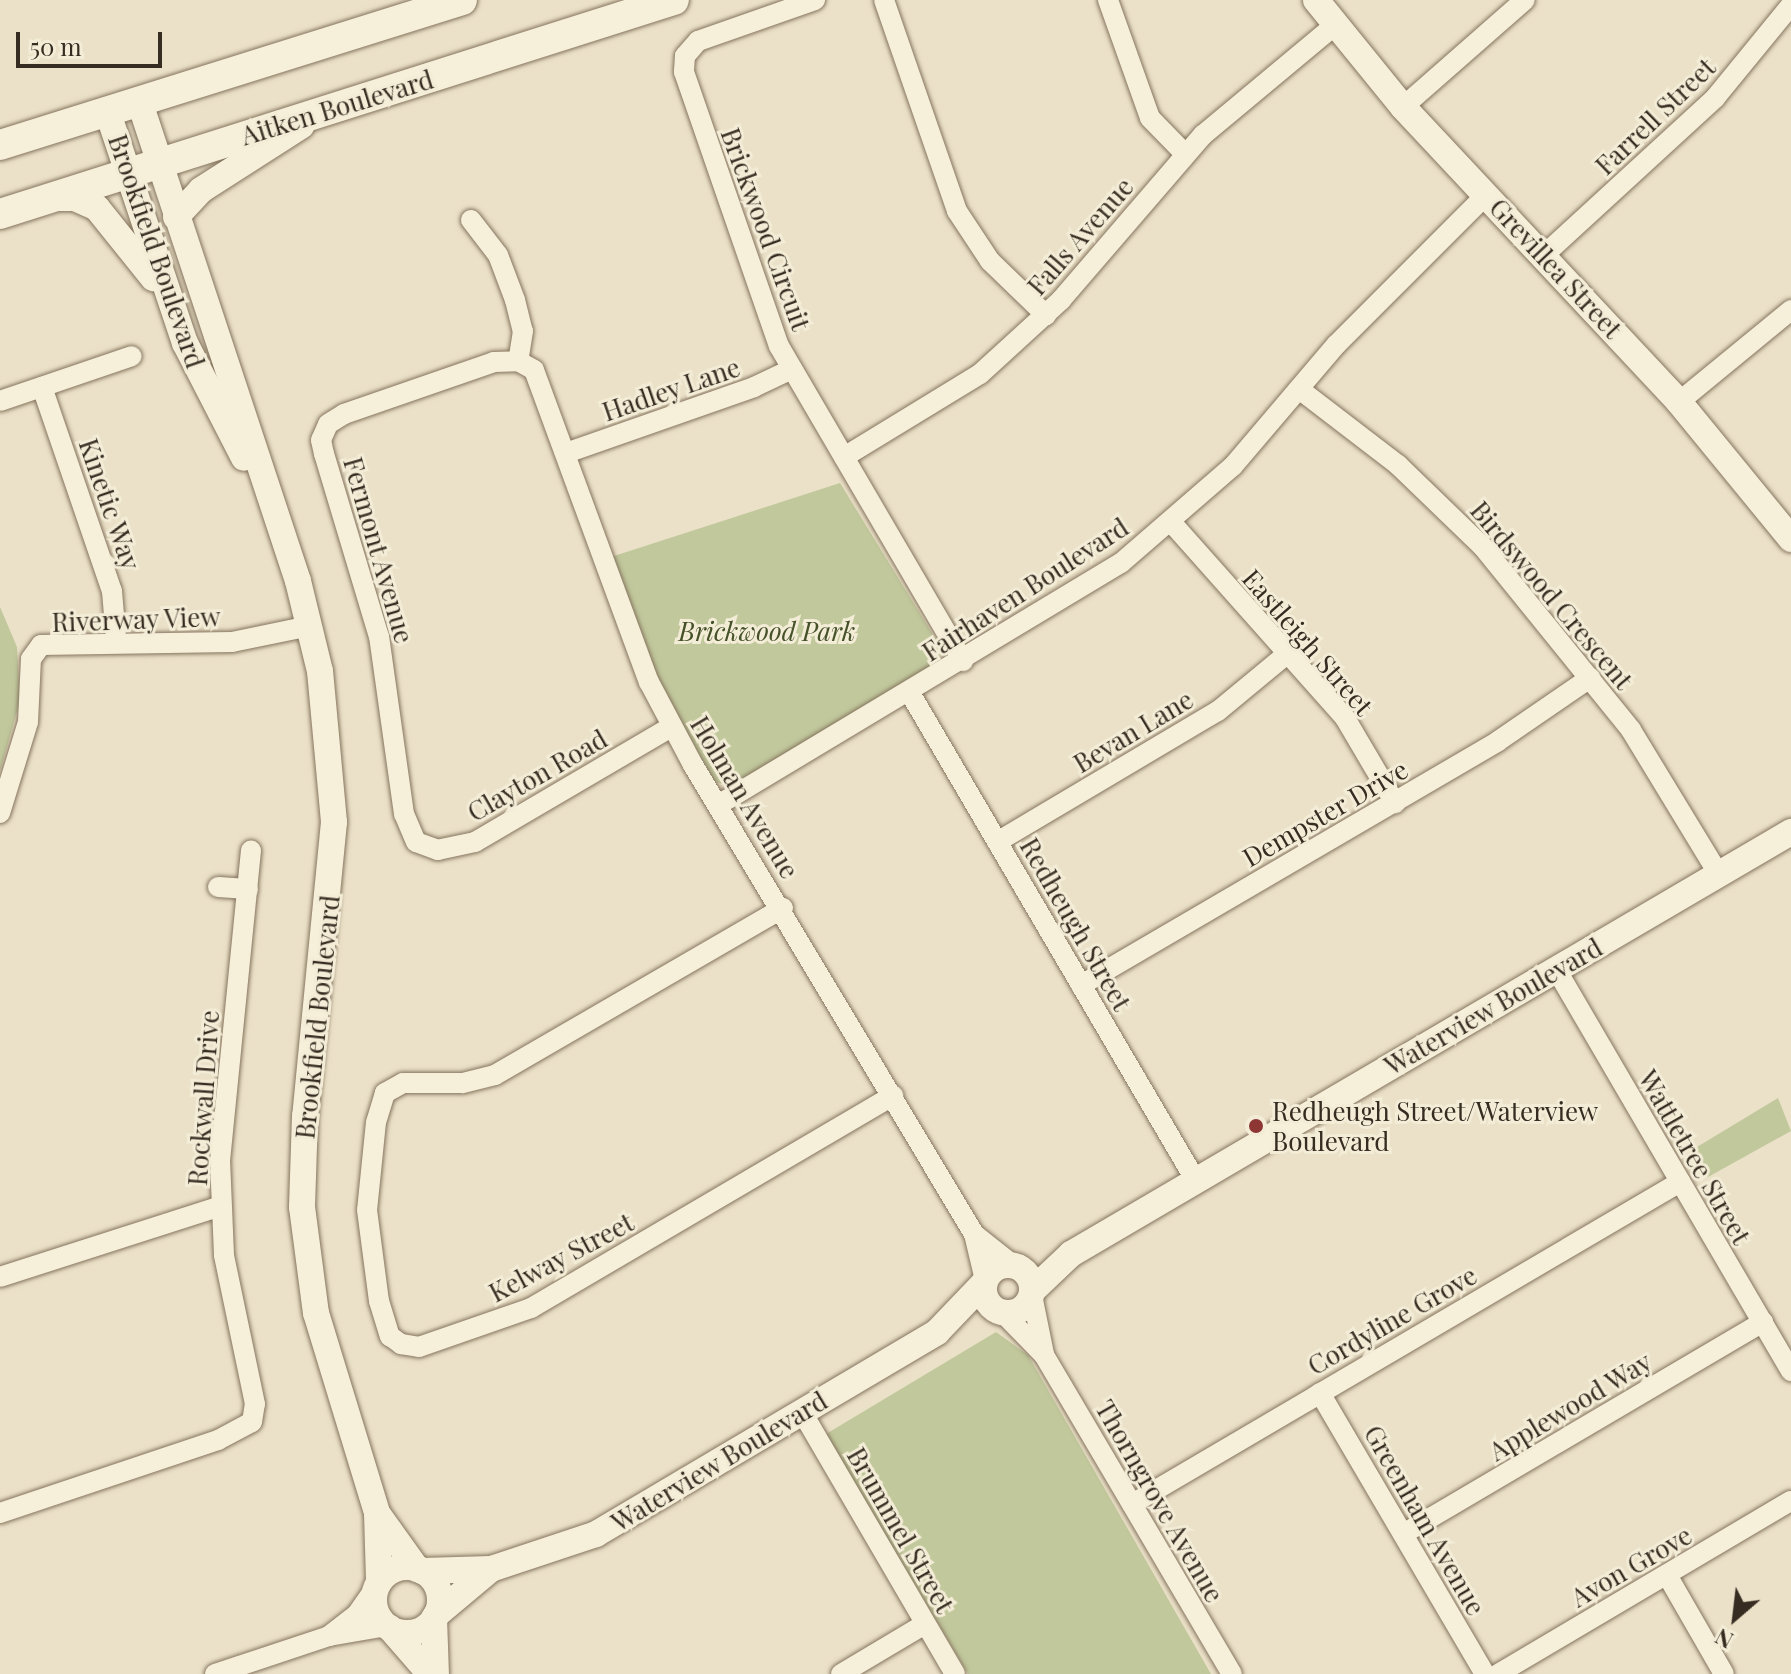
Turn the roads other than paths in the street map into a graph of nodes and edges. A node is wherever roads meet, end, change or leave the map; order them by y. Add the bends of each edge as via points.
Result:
1 (462, 0) edge
2 (674, 0) edge
3 (815, 0) edge
4 (884, 0) edge
5 (1108, 0) edge
6 (1316, 0) edge
7 (1525, 0) edge
8 (1791, 5) edge
9 (1336, 24) junction
10 (139, 100) junction
11 (1403, 107) junction
12 (107, 110) junction
13 (328, 110) junction
14 (0, 145) edge
15 (1185, 154) junction
16 (159, 162) junction
17 (127, 171) junction
18 (1487, 194) junction
19 (40, 200) junction
20 (0, 214) edge
21 (176, 217) junction
22 (471, 220) dead end
23 (1545, 254) junction
24 (1791, 310) edge
25 (175, 315) junction
26 (1046, 315) junction
27 (132, 356) dead end
28 (522, 363) junction
29 (792, 369) junction
30 (42, 387) junction
31 (1299, 389) junction
32 (0, 401) edge
33 (1679, 402) junction
34 (566, 453) junction
35 (844, 457) junction
36 (277, 517) junction
37 (1172, 523) junction
38 (1791, 539) edge
39 (310, 626) junction
40 (116, 640) junction
41 (1287, 654) junction
42 (963, 661) junction
43 (1590, 678) junction
44 (910, 693) junction
45 (671, 727) junction
46 (1395, 803) junction
47 (718, 805) junction
48 (0, 813) edge
49 (1791, 832) edge
50 (997, 842) junction
51 (424, 846) joint
52 (251, 851) dead end
53 (1719, 875) junction
54 (218, 887) dead end
55 (248, 889) junction
56 (783, 908) junction
57 (1556, 969) junction
58 (1081, 985) junction
59 (893, 1096) junction
60 (1196, 1181) junction
61 (1680, 1182) junction
62 (221, 1206) junction
63 (974, 1234) junction
64 (1071, 1254) junction
65 (1015, 1266) junction
66 (0, 1277) edge
67 (985, 1282) junction
68 (1032, 1293) junction
69 (1001, 1313) junction
70 (1763, 1322) junction
71 (937, 1332) junction
72 (1044, 1355) junction
73 (1791, 1371) edge
74 (1320, 1393) junction
75 (802, 1412) junction
76 (1791, 1501) edge
77 (1132, 1504) junction
78 (0, 1513) edge
79 (377, 1513) junction
80 (1403, 1534) junction
81 (491, 1569) junction
82 (419, 1570) junction
83 (1667, 1575) junction
84 (378, 1584) junction
85 (435, 1616) junction
86 (925, 1624) junction
87 (389, 1627) junction
88 (329, 1636) junction
89 (215, 1674) edge
90 (433, 1674) edge
91 (841, 1674) edge
92 (955, 1674) edge
93 (1232, 1674) edge
94 (1485, 1674) edge
95 (1498, 1674) edge
96 (1724, 1674) edge

1 - 10 main road
2 - 13 main road, Aitken Boulevard
3 - 29 street, Brickwood Circuit via 698,41 683,64 768,321
4 - 26 street via 957,211 990,261
5 - 15 street via 1150,118
6 - 9 street, Grevillea Street
7 - 11 street
8 - 23 street, Farrell Street via 1715,98
9 - 11 street, Grevillea Street
9 - 15 street, Falls Avenue
10 - 12 main road
10 - 16 street, Brookfield Boulevard
11 - 18 street, Grevillea Street
12 - 14 main road
12 - 17 street, Brookfield Boulevard
13 - 16 main road, Aitken Boulevard
13 - 21 street via 201,190
15 - 26 street, Falls Avenue
16 - 17 main road, Aitken Boulevard
16 - 21 street, Brookfield Boulevard
17 - 19 main road, Aitken Boulevard
17 - 25 street, Brookfield Boulevard
18 - 23 street, Grevillea Street
18 - 31 street, Fairhaven Boulevard via 1357,323
19 - 20 main road, Aitken Boulevard
19 - 25 street via 75,198 97,208 142,259
21 - 36 street, Brookfield Boulevard
22 - 28 street via 498,255 515,300 523,331
23 - 33 street, Grevillea Street
24 - 33 street
25 - 36 street, Brookfield Boulevard via 206,388
26 - 35 street, Falls Avenue via 980,374
27 - 30 street
28 - 34 street, Holman Avenue via 541,379
28 - 51 street, Fermont Avenue via 494,362 344,414 328,424 321,440 379,637 408,829
29 - 34 street, Hadley Lane
29 - 35 street, Brickwood Circuit
30 - 32 street
30 - 40 street, Kinetic Way via 112,591
31 - 37 street, Fairhaven Boulevard via 1248,451
31 - 43 street, Birdswood Crescent via 1440,503
33 - 38 street, Grevillea Street
34 - 45 street, Holman Avenue via 629,638
35 - 42 street, Brickwood Circuit
36 - 39 street, Brookfield Boulevard
37 - 41 street, Eastleigh Street
37 - 42 street, Fairhaven Boulevard via 1109,571
39 - 40 street, Riverway View via 232,642
39 - 79 street, Brookfield Boulevard via 327,721 334,822 302,1155 302,1207 316,1313
40 - 48 street, Riverway View via 47,642 35,652 28,722
41 - 46 street, Eastleigh Street via 1345,718
41 - 50 street, Bevan Lane via 1218,711
42 - 44 street, Fairhaven Boulevard
43 - 46 street, Dempster Drive via 1541,715
43 - 53 street, Birdswood Crescent via 1631,730
44 - 47 street, Fairhaven Boulevard
44 - 50 street, Redheugh Street
45 - 47 street, Holman Avenue
45 - 51 street, Clayton Road via 475,842 455,849
46 - 58 street, Dempster Drive
47 - 56 street, Holman Avenue
49 - 53 street, Waterview Boulevard
50 - 58 street, Redheugh Street
52 - 55 street, Rockwall Drive
53 - 57 street, Waterview Boulevard
54 - 55 street
55 - 62 street, Rockwall Drive via 224,1109
56 - 59 street, Holman Avenue
56 - 59 street, Kelway Street via 495,1075 462,1083 403,1083 385,1093 376,1122 367,1210 385,1327 395,1341 419,1347 531,1308
57 - 60 street, Waterview Boulevard
57 - 61 street, Wattletree Street
58 - 60 street, Redheugh Street
59 - 63 street, Holman Avenue
60 - 64 street, Waterview Boulevard
61 - 70 street, Wattletree Street
61 - 74 street, Cordyline Grove
62 - 66 street
62 - 78 street, Rockwall Drive via 230,1299 255,1404 252,1422 218,1440
63 - 65 street, Holman Avenue
63 - 67 street, Holman Avenue
64 - 65 street, Waterview Boulevard
64 - 68 street, Waterview Boulevard
65 - 67 street via 994,1269
65 - 68 street via 1029,1276
67 - 69 street via 988,1304
67 - 71 street, Waterview Boulevard
68 - 69 street via 1018,1312
68 - 72 street, Thorngrove Avenue
69 - 71 street, Waterview Boulevard
69 - 72 street, Thorngrove Avenue
70 - 73 street, Wattletree Street
70 - 80 street, Applewood Way
71 - 75 street, Waterview Boulevard
72 - 77 street, Thorngrove Avenue
74 - 77 street, Cordyline Grove
74 - 80 street, Greenham Avenue
75 - 81 street, Waterview Boulevard via 596,1534
75 - 86 street, Brummel Street
76 - 83 street, Avon Grove
77 - 93 street, Thorngrove Avenue
79 - 82 street, Brookfield Boulevard
79 - 84 street, Brookfield Boulevard
80 - 94 street, Greenham Avenue
81 - 82 street, Waterview Boulevard
81 - 85 street, Waterview Boulevard
82 - 84 street via 395,1569
82 - 85 street via 436,1585
83 - 95 street, Avon Grove
83 - 96 street
84 - 87 street via 375,1608
84 - 88 street via 357,1614
85 - 87 street via 419,1630
85 - 90 street
86 - 91 street
86 - 92 street, Brummel Street
87 - 88 street
87 - 90 street
88 - 89 street

